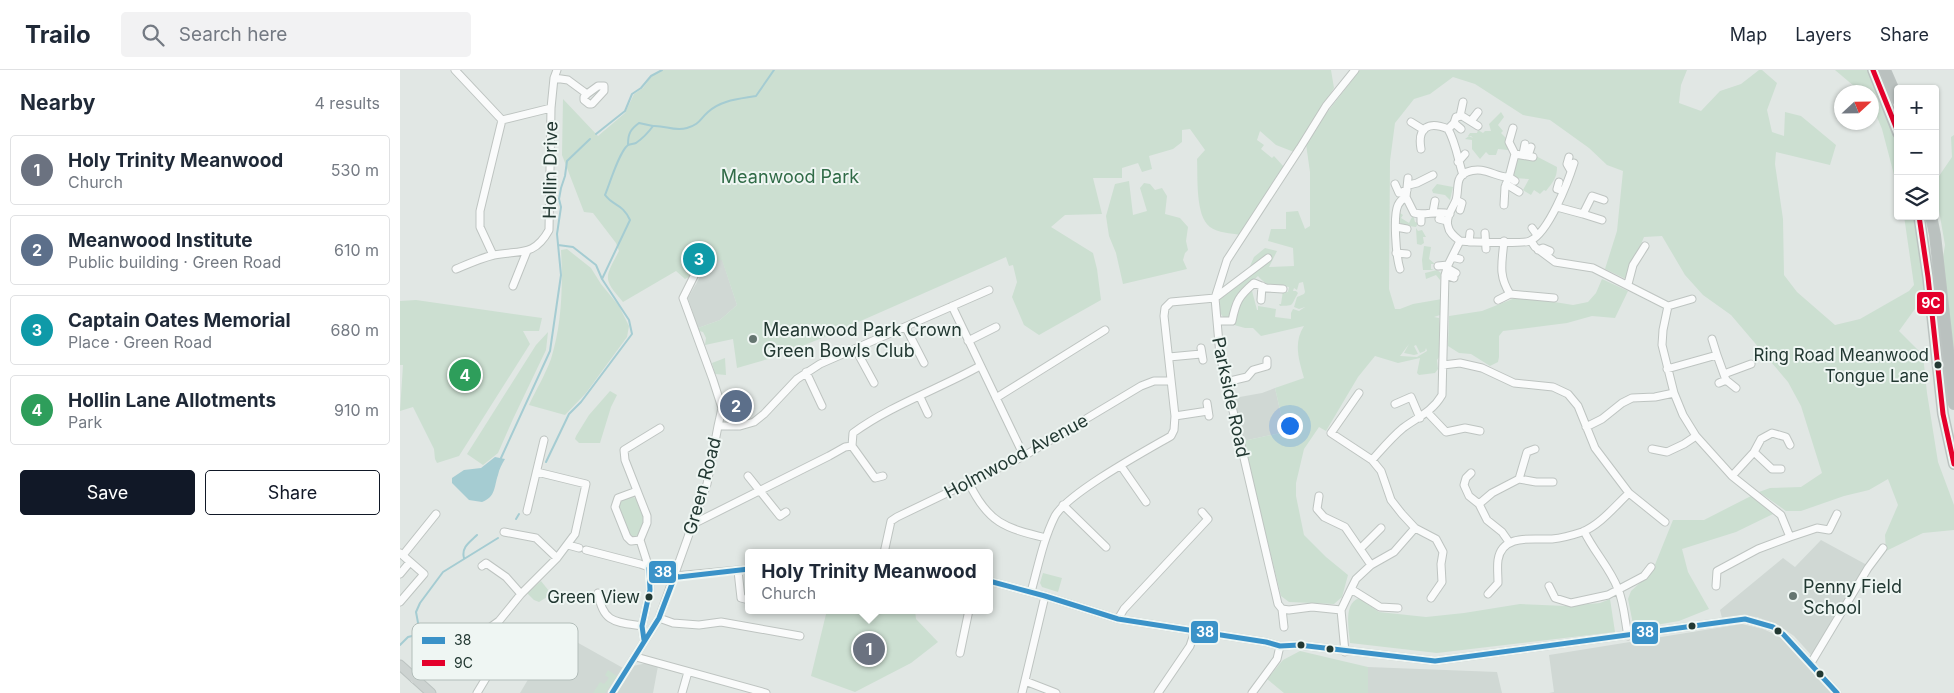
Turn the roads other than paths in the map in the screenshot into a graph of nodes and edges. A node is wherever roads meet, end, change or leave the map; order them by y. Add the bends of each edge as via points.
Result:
1 (455, 70) edge
2 (557, 70) edge
3 (1355, 70) edge
4 (1873, 70) edge
5 (1885, 70) edge
6 (554, 78) junction
7 (1894, 91) edge
8 (588, 94) dead end
9 (1463, 102) dead end
10 (551, 108) junction
11 (1478, 112) dead end
12 (1455, 118) junction
13 (502, 120) junction
14 (1471, 121) junction
15 (1414, 122) dead end
16 (1478, 126) dead end
17 (1424, 128) junction
18 (1513, 128) dead end
19 (1448, 129) junction
20 (1461, 129) dead end
21 (1897, 130) edge
22 (1459, 139) dead end
23 (1528, 146) dead end
24 (1455, 148) junction
25 (1421, 149) dead end
26 (1465, 154) dead end
27 (1515, 154) junction
28 (1579, 157) dead end
29 (1458, 162) junction
30 (1433, 175) dead end
31 (1462, 175) junction
32 (1512, 179) junction
33 (1558, 182) dead end
34 (1395, 184) dead end
35 (1506, 184) junction
36 (1408, 188) junction
37 (1458, 188) junction
38 (1563, 191) junction
39 (1467, 192) dead end
40 (1519, 192) dead end
41 (1456, 200) junction
42 (1604, 200) dead end
43 (1436, 201) dead end
44 (1504, 205) dead end
45 (1557, 207) junction
46 (1460, 210) dead end
47 (1433, 212) junction
48 (1583, 214) junction
49 (1445, 218) junction
50 (1602, 220) dead end
51 (1920, 220) edge
52 (1932, 220) edge
53 (1396, 227) junction
54 (1407, 228) dead end
55 (1532, 228) dead end
56 (1470, 233) dead end
57 (1484, 233) dead end
58 (1537, 235) junction
59 (1531, 240) junction
60 (1460, 241) junction
61 (1486, 241) junction
62 (1504, 241) junction
63 (1469, 242) junction
64 (1645, 246) dead end
65 (1486, 249) dead end
66 (1538, 250) junction
67 (1550, 251) dead end
68 (527, 252) junction
69 (1396, 252) junction
70 (1407, 254) dead end
71 (493, 255) junction
72 (1452, 257) junction
73 (1268, 258) dead end
74 (1460, 259) dead end
75 (1438, 266) dead end
76 (456, 269) dead end
77 (1400, 269) dead end
78 (1447, 269) junction
79 (697, 270) dead end
80 (1455, 275) dead end
81 (1628, 284) junction
82 (513, 286) dead end
83 (1262, 286) junction
84 (1283, 289) dead end
85 (989, 290) dead end
86 (1510, 294) junction
87 (1215, 298) junction
88 (1554, 298) dead end
89 (1692, 299) dead end
90 (1261, 300) dead end
91 (1498, 300) dead end
92 (952, 306) junction
93 (1668, 306) junction
94 (1217, 321) junction
95 (996, 327) dead end
96 (906, 328) junction
97 (1105, 330) dead end
98 (1712, 338) dead end
99 (968, 341) junction
100 (856, 350) junction
101 (1202, 354) dead end
102 (1717, 356) junction
103 (1169, 357) junction
104 (1268, 360) dead end
105 (924, 363) dead end
106 (1751, 364) dead end
107 (1444, 365) junction
108 (980, 366) junction
109 (1667, 369) junction
110 (806, 372) junction
111 (1723, 379) junction
112 (1171, 381) junction
113 (1226, 382) junction
114 (874, 384) dead end
115 (1736, 388) dead end
116 (1359, 393) dead end
117 (1674, 393) junction
118 (920, 397) junction
119 (996, 398) junction
120 (1395, 404) dead end
121 (1954, 404) edge
122 (822, 406) dead end
123 (1208, 410) dead end
124 (1428, 413) junction
125 (928, 414) dead end
126 (1175, 416) junction
127 (1420, 418) junction
128 (718, 426) junction
129 (1586, 427) junction
130 (660, 428) dead end
131 (1480, 431) dead end
132 (1696, 436) junction
133 (544, 440) dead end
134 (1790, 445) dead end
135 (852, 446) junction
136 (1535, 449) dead end
137 (1652, 449) dead end
138 (1754, 452) junction
139 (1024, 456) junction
140 (1372, 460) junction
141 (1954, 464) edge
142 (1121, 466) junction
143 (1781, 469) dead end
144 (537, 472) junction
145 (1471, 473) dead end
146 (748, 476) dead end
147 (883, 476) dead end
148 (1732, 476) junction
149 (1519, 479) junction
150 (1553, 482) dead end
151 (969, 483) junction
152 (637, 491) junction
153 (759, 491) junction
154 (1629, 493) junction
155 (1318, 496) dead end
156 (1146, 502) dead end
157 (1479, 504) junction
158 (1063, 505) junction
159 (527, 511) dead end
160 (786, 512) dead end
161 (1202, 512) dead end
162 (436, 514) dead end
163 (1837, 514) dead end
164 (1665, 522) dead end
165 (693, 524) junction
166 (1381, 528) dead end
167 (1415, 528) junction
168 (504, 532) dead end
169 (1584, 532) junction
170 (1790, 536) junction
171 (1046, 538) junction
172 (640, 540) junction
173 (1509, 542) junction
174 (568, 545) junction
175 (1106, 547) dead end
176 (1361, 548) junction
177 (1882, 548) dead end
178 (885, 549) edge
179 (401, 554) edge
180 (557, 558) junction
181 (410, 562) junction
182 (1371, 565) junction
183 (482, 566) dead end
184 (1651, 567) dead end
185 (649, 568) junction
186 (745, 570) edge
187 (738, 571) junction
188 (400, 574) edge
189 (675, 576) junction
190 (993, 582) edge
191 (1549, 586) dead end
192 (1716, 586) dead end
193 (1351, 589) junction
194 (1619, 590) junction
195 (1031, 592) junction
196 (521, 594) junction
197 (598, 594) dead end
198 (1488, 594) dead end
199 (1045, 596) junction
200 (1431, 598) dead end
201 (745, 599) edge
202 (400, 602) edge
203 (1398, 608) dead end
204 (1282, 609) junction
205 (1341, 610) junction
206 (968, 614) edge
207 (659, 618) junction
208 (1118, 619) junction
209 (496, 623) edge
210 (642, 626) junction
211 (1284, 627) dead end
212 (1195, 631) junction
213 (800, 636) dead end
214 (1628, 636) junction
215 (644, 640) junction
216 (1280, 646) junction
217 (1345, 652) junction
218 (960, 653) dead end
219 (636, 657) junction
220 (1811, 663) junction
221 (401, 669) edge
222 (688, 672) junction
223 (412, 677) edge
224 (415, 680) edge
225 (485, 680) edge
226 (1025, 681) junction
227 (431, 693) edge
228 (477, 693) edge
229 (612, 693) edge
230 (682, 693) edge
231 (766, 693) edge
232 (1022, 693) edge
233 (1056, 693) edge
234 (1158, 693) edge
235 (1252, 693) edge
236 (1837, 693) edge

1 - 13 street
2 - 6 street, Hollin Drive
3 - 87 street, Parkside Road via 1326,106 1227,260
4 - 21 highway
5 - 7 highway
6 - 8 street via 568,80
6 - 10 street, Hollin Drive
9 - 12 street
10 - 13 street
10 - 68 street, Hollin Drive via 549,230 539,244
11 - 14 street
12 - 14 street via 1462,116
12 - 19 street
12 - 20 street
13 - 71 street via 480,211 480,227
14 - 16 street
15 - 17 street
17 - 19 street via 1431,125
17 - 25 street via 1419,141
18 - 27 street via 1507,135
19 - 24 street
22 - 24 street
23 - 27 street via 1528,156
24 - 29 street
26 - 29 street
27 - 32 street
28 - 38 street via 1576,165 1571,165
29 - 31 street
30 - 36 street via 1422,177
31 - 32 street via 1482,167
31 - 37 street
32 - 35 street
33 - 38 street via 1557,189
34 - 36 street via 1398,193
35 - 40 street
35 - 44 street
36 - 47 street via 1414,213 1421,218
36 - 53 street via 1397,207
37 - 39 street
37 - 41 street
38 - 45 street
41 - 46 street via 1462,203
41 - 49 street
42 - 48 street via 1592,196
43 - 47 street
45 - 48 street
45 - 58 street
47 - 49 street
48 - 50 street
49 - 60 street via 1448,228
51 - 141 highway via 1943,414
52 - 121 highway
53 - 54 street
53 - 69 street
55 - 58 street
56 - 63 street
57 - 61 street
58 - 59 street
59 - 62 street via 1521,243
59 - 66 street
60 - 63 street
60 - 72 street
61 - 62 street
61 - 63 street
61 - 65 street
62 - 86 street via 1501,273
64 - 81 street via 1633,265
66 - 67 street
66 - 81 street via 1555,262 1593,268
68 - 71 street
68 - 82 street, Hollin Drive
69 - 70 street
69 - 77 street
71 - 76 street
72 - 74 street
72 - 78 street
73 - 87 street
75 - 78 street
78 - 80 street
78 - 107 street via 1442,337
79 - 128 street, Green Road via 683,298 722,408
81 - 93 street
83 - 84 street
83 - 90 street
83 - 94 street via 1254,283 1241,295 1235,304 1232,321
85 - 92 street
86 - 88 street
86 - 91 street
87 - 94 street, Parkside Road
87 - 103 street via 1171,302 1165,308
89 - 93 street
92 - 96 street
92 - 99 street
93 - 109 street via 1662,345
94 - 113 street, Parkside Road
95 - 99 street
96 - 100 street
96 - 105 street
97 - 119 street
98 - 102 street
99 - 108 street
100 - 110 street
100 - 114 street
101 - 103 street
102 - 109 street
102 - 111 street
103 - 112 street
104 - 113 street via 1267,366 1253,370 1247,377
106 - 111 street
107 - 124 street via 1442,395
107 - 129 street via 1460,363 1482,368 1514,383 1553,387 1568,394 1578,406
108 - 118 street
108 - 119 street
109 - 117 street
110 - 122 street
110 - 128 street via 754,422
111 - 115 street
112 - 126 street
112 - 139 street, Holmwood Avenue via 1154,381 1141,386
113 - 204 street, Parkside Road
116 - 140 street via 1331,433
117 - 129 street via 1632,398
117 - 132 street
118 - 125 street
118 - 135 street via 870,420 853,433
119 - 139 street
120 - 127 street via 1411,397
123 - 126 street
124 - 127 street
124 - 131 street via 1446,432 1466,428
126 - 142 street via 1171,436
127 - 140 street via 1402,429
128 - 165 street, Green Road via 706,484
129 - 154 street via 1595,448
130 - 152 street via 624,450
132 - 137 street via 1667,452
132 - 148 street
133 - 144 street
134 - 138 street via 1786,437 1772,433 1761,439
135 - 147 street via 875,478
135 - 153 street via 845,446
136 - 149 street via 1527,452
138 - 143 street via 1772,469
138 - 148 street
139 - 151 street, Holmwood Avenue
140 - 167 street via 1382,471 1391,500
142 - 156 street
142 - 158 street
144 - 159 street
144 - 174 street via 586,484 575,534
145 - 157 street via 1464,485 1469,496
146 - 153 street
148 - 170 street via 1781,515
149 - 150 street
149 - 157 street
151 - 171 street via 988,514 1014,530
151 - 178 street, Holmwood Avenue via 891,521
152 - 172 street via 647,520
152 - 172 street via 618,498 615,507 630,541
153 - 160 street via 780,516
153 - 165 street
154 - 164 street
154 - 169 street
155 - 176 street via 1317,509 1324,517 1345,526
157 - 173 street via 1488,520
158 - 171 street
158 - 175 street
161 - 208 street via 1208,519
162 - 179 street
163 - 170 street via 1829,530 1817,528
165 - 189 street, Green Road
166 - 176 street
167 - 182 street via 1394,552
167 - 200 street via 1436,539 1442,552 1442,582
168 - 180 street via 536,538
169 - 173 street via 1552,539
169 - 194 street
170 - 192 street via 1717,571
171 - 195 street
172 - 185 street
173 - 198 street via 1502,548 1498,559 1498,583
174 - 180 street
174 - 185 street
176 - 182 street
177 - 220 street
179 - 181 street
180 - 196 street
181 - 188 street
181 - 202 street via 424,574
182 - 193 street via 1356,579
183 - 196 street via 486,563
184 - 194 street via 1644,576
185 - 189 street
185 - 210 street via 650,590
186 - 187 street
187 - 189 street
187 - 201 street via 741,598
189 - 207 street, Green Road
190 - 195 street
191 - 194 street via 1554,598 1571,603
193 - 203 street via 1380,608
193 - 205 street
194 - 214 street
195 - 199 street
196 - 209 street
197 - 210 street via 604,614 611,619
199 - 208 street
199 - 226 street
204 - 205 street via 1312,607
204 - 211 street, Parkside Road
205 - 217 street
206 - 218 street
207 - 213 street via 688,625 721,622
207 - 215 street, Green Road
208 - 212 street
210 - 215 street
212 - 216 street
212 - 234 street via 1190,646
214 - 217 street via 1435,661
214 - 220 street via 1745,619 1783,634
215 - 219 street, Green Road
216 - 217 street via 1299,645
216 - 235 street via 1276,658
219 - 222 street
219 - 229 street, Green Road
220 - 236 street
221 - 223 main road
222 - 230 street
222 - 231 street
224 - 227 main road
225 - 228 street
226 - 232 street
226 - 233 street

